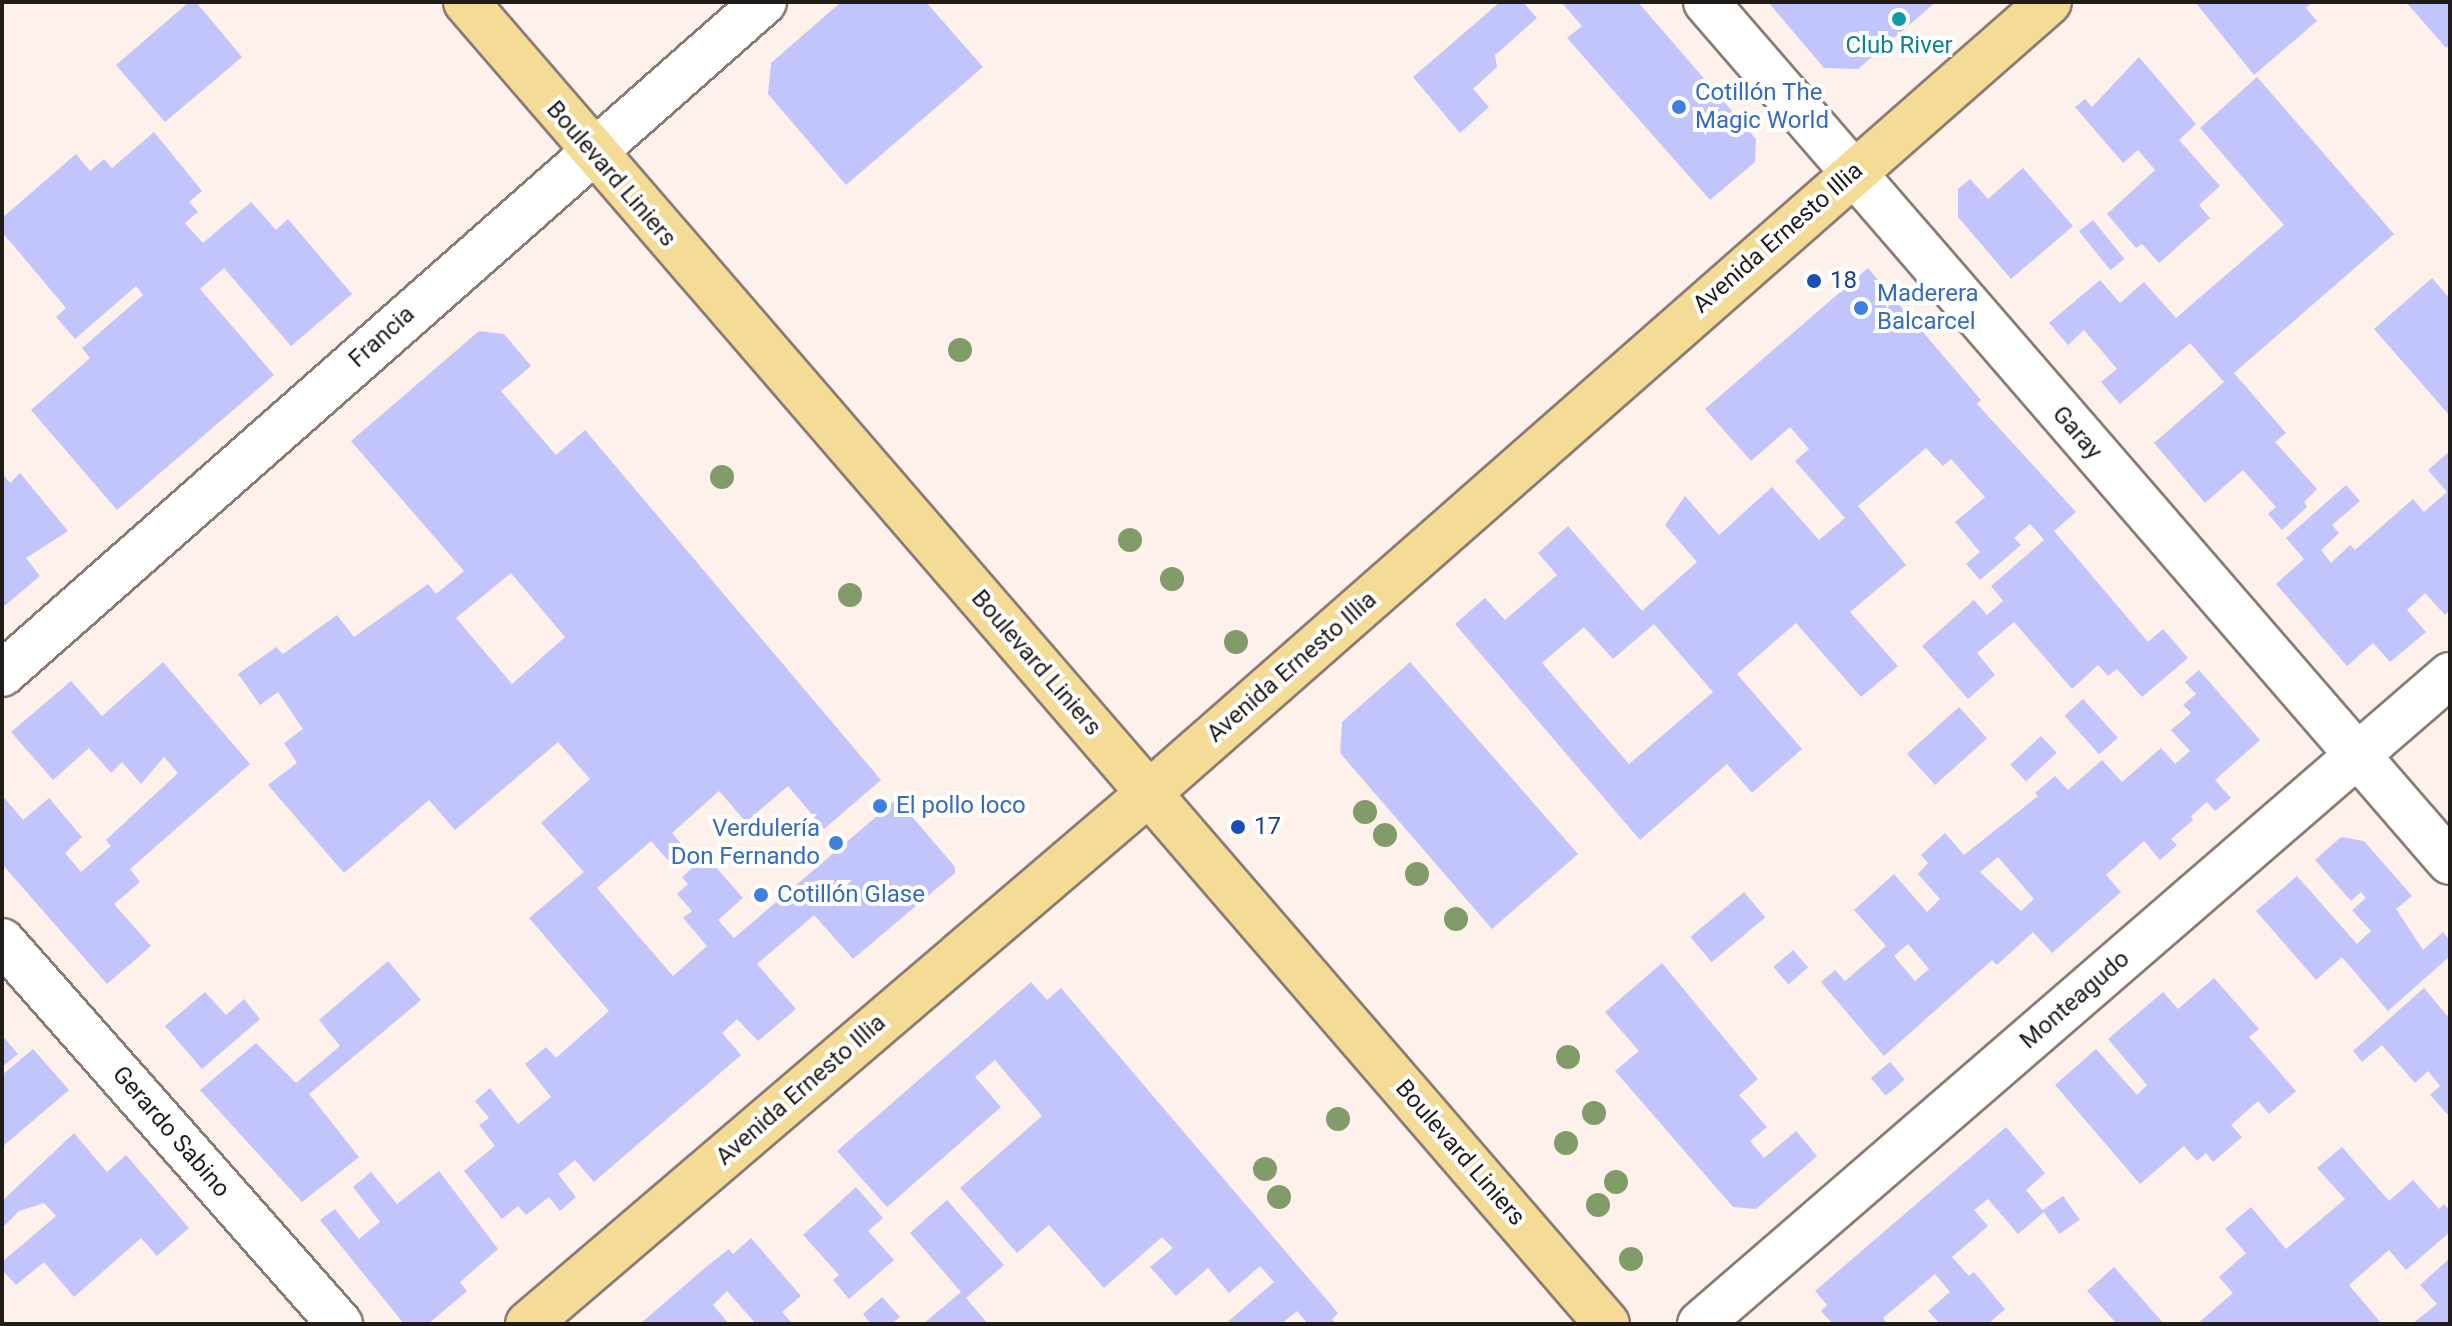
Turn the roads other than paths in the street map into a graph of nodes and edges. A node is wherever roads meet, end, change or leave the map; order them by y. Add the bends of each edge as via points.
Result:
1 (466, 2) edge
2 (764, 2) edge
3 (1706, 2) edge
4 (2049, 2) edge
5 (591, 153) junction
6 (1852, 172) junction
7 (2, 674) edge
8 (2450, 675) edge
9 (2357, 756) junction
10 (1149, 793) junction
11 (2450, 862) edge
12 (2, 941) edge
13 (340, 1324) edge
14 (528, 1324) edge
15 (1607, 1324) edge
16 (1700, 1324) edge

1 - 5 main road, Boulevard Liniers
2 - 5 street, Francia
3 - 6 street, Garay
4 - 6 main road, Avenida Ernesto Illia
5 - 7 street, Francia
5 - 10 main road, Boulevard Liniers
6 - 9 street, Garay
6 - 10 main road, Avenida Ernesto Illia
8 - 9 street, Monteagudo
9 - 11 street, Garay
9 - 16 street, Monteagudo
10 - 14 main road, Avenida Ernesto Illia
10 - 15 main road, Boulevard Liniers
12 - 13 street, Gerardo Sabino

